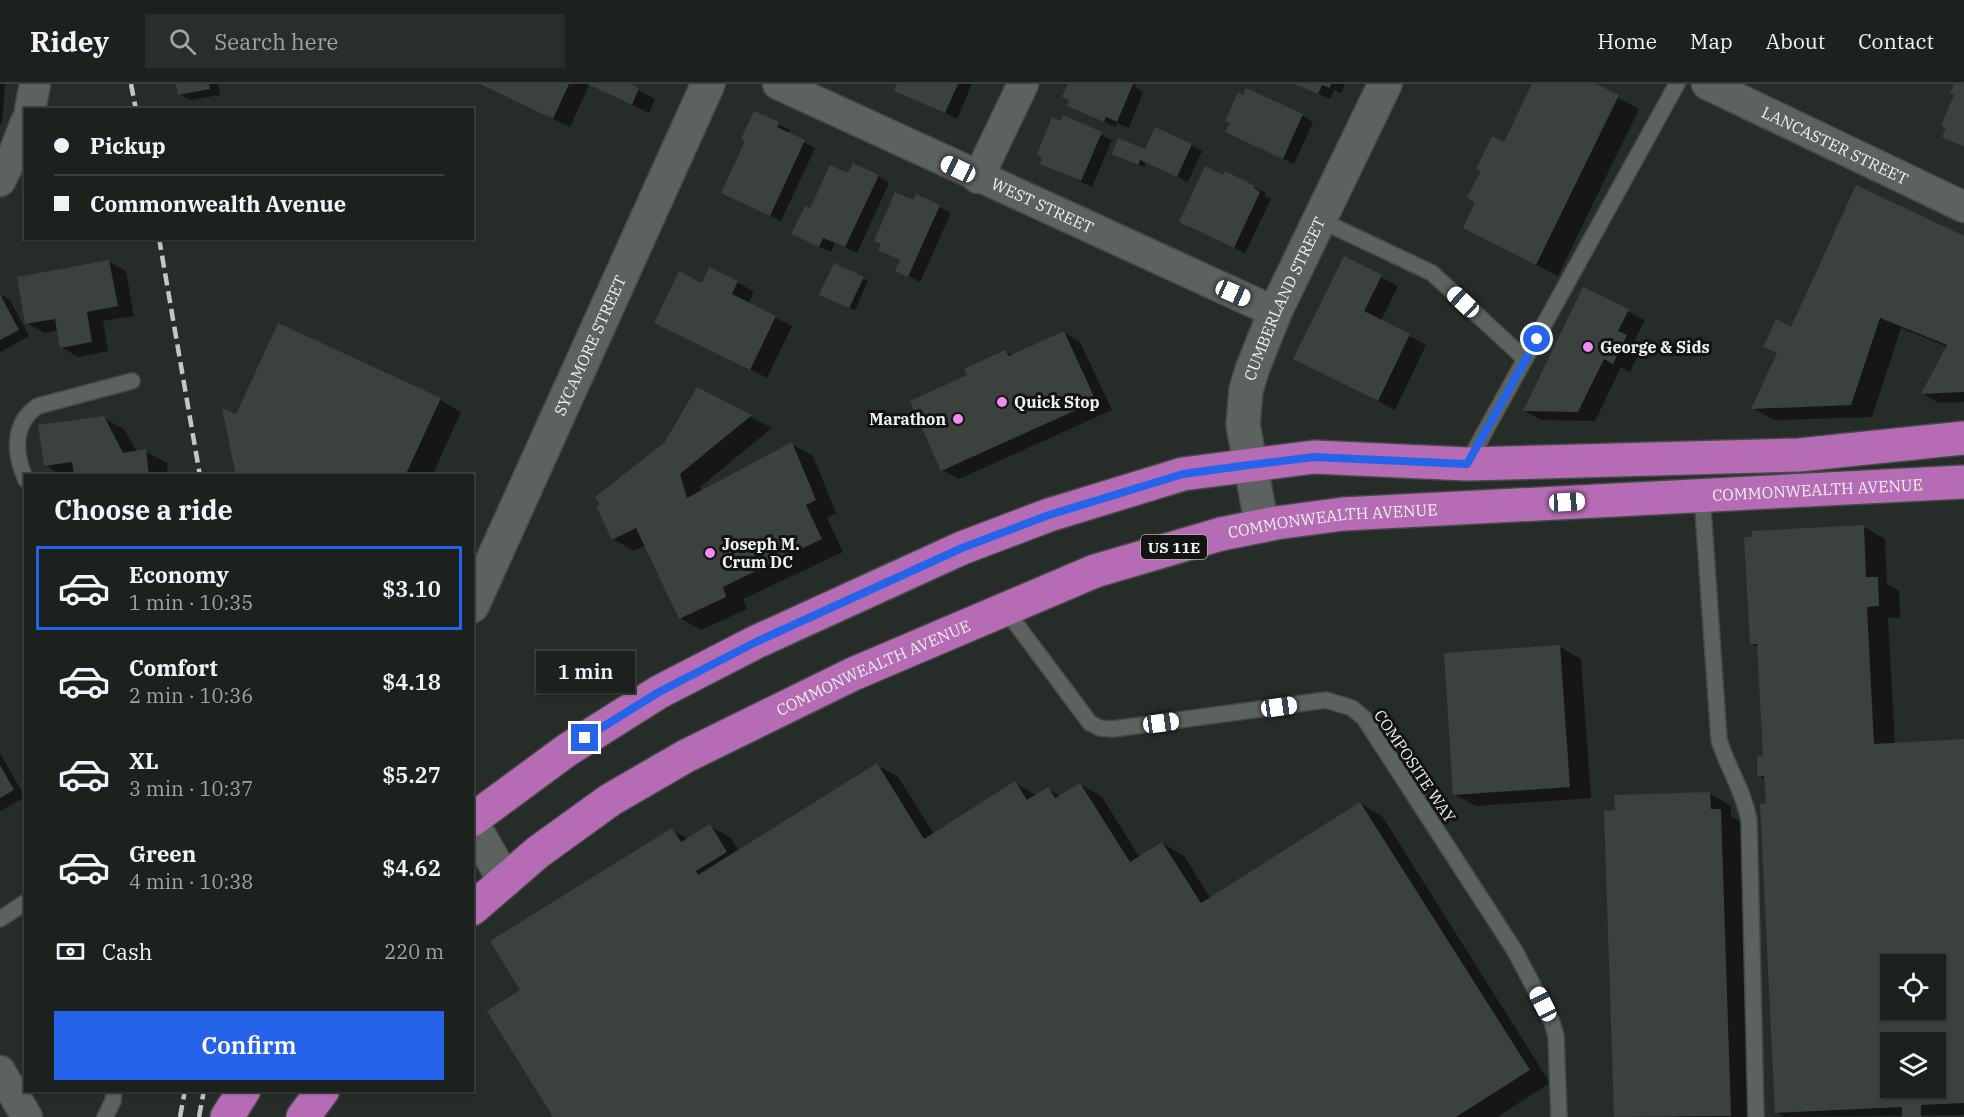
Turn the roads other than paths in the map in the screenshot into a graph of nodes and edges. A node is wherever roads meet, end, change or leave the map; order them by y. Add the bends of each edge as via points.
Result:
1 (35, 84) edge
2 (708, 84) edge
3 (778, 84) edge
4 (1023, 84) edge
5 (1385, 84) edge
6 (1677, 84) edge
7 (1707, 84) edge
8 (30, 108) edge
9 (24, 127) edge
10 (978, 178) junction
11 (0, 180) edge
12 (1964, 207) edge
13 (1320, 220) junction
14 (1275, 312) junction
15 (1526, 359) junction
16 (132, 381) dead end
17 (1964, 438) edge
18 (1467, 464) junction
19 (1249, 465) junction
20 (24, 475) edge
21 (1964, 482) edge
22 (1702, 495) junction
23 (1262, 526) junction
24 (474, 602) edge
25 (1005, 609) junction
26 (474, 820) edge
27 (474, 826) edge
28 (505, 881) junction
29 (24, 903) edge
30 (474, 907) edge
31 (0, 919) edge
32 (0, 1071) edge
33 (114, 1092) edge
34 (243, 1092) edge
35 (321, 1092) edge
36 (27, 1117) edge
37 (105, 1117) edge
38 (228, 1117) edge
39 (303, 1117) edge
40 (1558, 1117) edge
41 (1756, 1117) edge

1 - 8 street
2 - 24 street, SYCAMORE STREET
3 - 10 street, WEST STREET
4 - 10 street
5 - 13 street, CUMBERLAND STREET
6 - 15 lane
7 - 12 street, LANCASTER STREET
9 - 11 street
10 - 14 street, WEST STREET
13 - 14 street, CUMBERLAND STREET
13 - 15 lane via 1432,273
14 - 19 street, CUMBERLAND STREET via 1246,390 1243,425
15 - 18 lane
16 - 20 lane via 38,406 27,413 17,443
17 - 18 highway via 1799,455
18 - 19 highway via 1314,457
19 - 23 street, CUMBERLAND STREET
19 - 26 highway via 1183,474 1049,515 962,548 756,642 659,692 567,750
21 - 22 highway, COMMONWEALTH AVENUE / US 11E
22 - 23 highway, COMMONWEALTH AVENUE / US 11E via 1343,514
22 - 41 lane via 1719,740 1745,797 1749,820
23 - 25 highway, COMMONWEALTH AVENUE / US 11E via 1095,571
25 - 28 highway, COMMONWEALTH AVENUE / US 11E via 854,674 686,756 610,800
25 - 40 lane, COMPOSITE WAY via 1090,723 1100,728 1326,700 1352,708 1364,718 1515,951 1552,1022 1556,1036
27 - 28 street
28 - 30 highway, COMMONWEALTH AVENUE / US 11E
29 - 31 lane
32 - 36 street
33 - 37 lane
34 - 38 highway
35 - 39 highway

